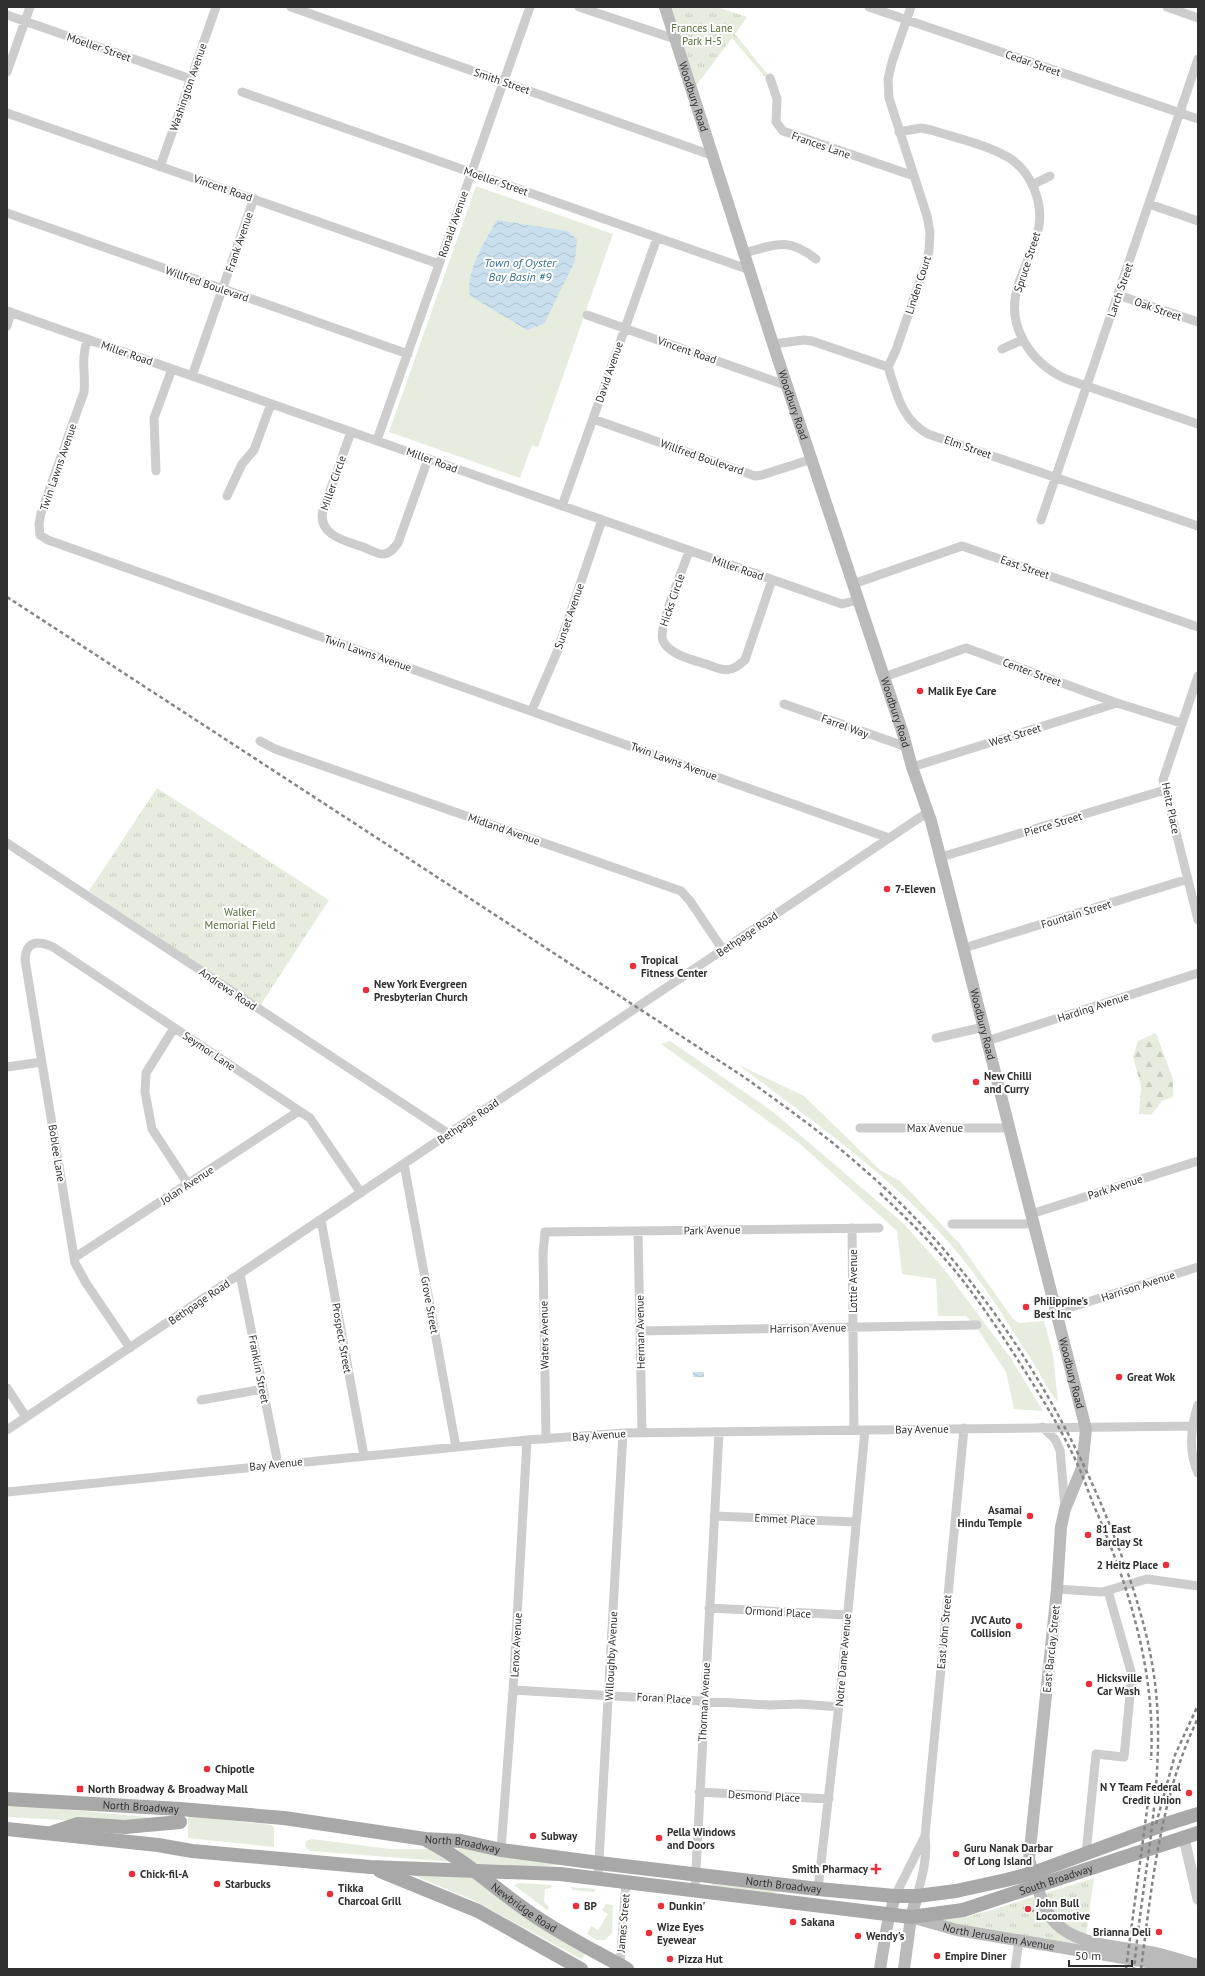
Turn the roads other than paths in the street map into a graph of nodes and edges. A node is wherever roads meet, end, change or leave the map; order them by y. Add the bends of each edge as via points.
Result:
1 (30, 7) edge
2 (216, 7) edge
3 (291, 7) edge
4 (530, 7) edge
5 (579, 7) edge
6 (665, 7) edge
7 (869, 7) edge
8 (911, 7) edge
9 (1167, 7) edge
10 (7, 15) edge
11 (1198, 18) edge
12 (907, 20) junction
13 (25, 21) junction
14 (675, 40) junction
15 (1198, 59) edge
16 (7, 72) edge
17 (770, 78) dead end
18 (191, 79) junction
19 (503, 82) junction
20 (242, 92) dead end
21 (1180, 113) junction
22 (7, 114) edge
23 (1198, 119) edge
24 (899, 132) junction
25 (714, 156) junction
26 (160, 167) junction
27 (471, 173) junction
28 (914, 176) junction
29 (1050, 176) dead end
30 (1032, 185) junction
31 (254, 198) junction
32 (1149, 204) junction
33 (7, 213) edge
34 (1198, 221) edge
35 (657, 238) junction
36 (745, 253) junction
37 (816, 259) dead end
38 (439, 264) junction
39 (750, 270) junction
40 (223, 289) junction
41 (1118, 295) junction
42 (9, 311) edge
43 (587, 315) dead end
44 (1198, 322) edge
45 (7, 326) edge
46 (625, 328) junction
47 (88, 339) junction
48 (1022, 340) junction
49 (773, 344) junction
50 (1002, 349) dead end
51 (408, 354) junction
52 (888, 367) junction
53 (172, 369) junction
54 (192, 376) junction
55 (788, 386) junction
56 (1087, 386) junction
57 (271, 404) junction
58 (593, 419) junction
59 (1198, 424) edge
60 (351, 432) junction
61 (377, 440) junction
62 (428, 459) junction
63 (812, 459) junction
64 (156, 471) dead end
65 (1056, 477) junction
66 (227, 496) dead end
67 (562, 506) junction
68 (602, 520) junction
69 (1041, 520) dead end
70 (1198, 526) edge
71 (690, 551) junction
72 (772, 580) junction
73 (853, 584) junction
74 (858, 600) junction
75 (1198, 627) edge
76 (1198, 676) edge
77 (884, 677) junction
78 (1118, 703) junction
79 (784, 704) dead end
80 (532, 710) junction
81 (1181, 723) junction
82 (260, 741) dead end
83 (906, 747) junction
84 (912, 767) junction
85 (1165, 790) junction
86 (928, 812) junction
87 (889, 838) junction
88 (7, 843) edge
89 (941, 857) junction
90 (1188, 879) junction
91 (1196, 904) edge
92 (1198, 920) edge
93 (30, 945) joint
94 (964, 948) junction
95 (723, 950) junction
96 (1198, 974) edge
97 (984, 1027) junction
98 (174, 1028) junction
99 (936, 1038) dead end
100 (987, 1041) junction
101 (42, 1062) junction
102 (7, 1067) edge
103 (299, 1111) junction
104 (860, 1128) dead end
105 (1009, 1128) junction
106 (449, 1134) junction
107 (1198, 1161) edge
108 (404, 1164) junction
109 (188, 1184) junction
110 (361, 1193) junction
111 (1033, 1219) junction
112 (321, 1220) junction
113 (952, 1224) dead end
114 (852, 1228) junction
115 (879, 1228) dead end
116 (638, 1231) junction
117 (544, 1232) joint
118 (74, 1258) junction
119 (1198, 1267) edge
120 (240, 1274) junction
121 (1056, 1312) junction
122 (977, 1324) dead end
123 (853, 1328) junction
124 (640, 1331) junction
125 (130, 1348) junction
126 (7, 1388) edge
127 (263, 1389) junction
128 (201, 1400) dead end
129 (1198, 1405) edge
130 (26, 1418) junction
131 (1193, 1426) junction
132 (1042, 1427) junction
133 (964, 1428) junction
134 (1086, 1429) junction
135 (7, 1430) edge
136 (854, 1430) junction
137 (865, 1430) junction
138 (719, 1432) junction
139 (623, 1433) junction
140 (642, 1433) junction
141 (546, 1439) junction
142 (527, 1440) junction
143 (456, 1447) junction
144 (364, 1456) junction
145 (278, 1464) junction
146 (1198, 1473) edge
147 (7, 1492) edge
148 (1065, 1509) junction
149 (714, 1516) junction
150 (856, 1522) junction
151 (1198, 1586) edge
152 (1057, 1589) junction
153 (1108, 1591) junction
154 (710, 1608) junction
155 (847, 1615) junction
156 (513, 1690) junction
157 (608, 1695) junction
158 (704, 1701) junction
159 (839, 1707) junction
160 (700, 1792) junction
161 (829, 1799) junction
162 (11, 1800) edge
163 (1198, 1814) edge
164 (180, 1822) dead end
165 (7, 1829) edge
166 (1198, 1833) edge
167 (48, 1834) junction
168 (925, 1836) junction
169 (1184, 1838) junction
170 (424, 1839) junction
171 (501, 1850) junction
172 (1086, 1854) junction
173 (599, 1863) junction
174 (370, 1867) junction
175 (475, 1871) junction
176 (695, 1875) junction
177 (598, 1878) junction
178 (1035, 1879) junction
179 (626, 1882) junction
180 (695, 1889) junction
181 (818, 1890) junction
182 (895, 1896) junction
183 (916, 1896) junction
184 (1198, 1899) edge
185 (890, 1914) junction
186 (911, 1917) junction
187 (1019, 1940) junction
188 (1153, 1965) edge
189 (1198, 1965) edge
190 (623, 1967) edge
191 (1198, 1968) edge
192 (581, 1969) edge
193 (880, 1969) edge
194 (904, 1969) edge
195 (1015, 1969) edge

1 - 13 street
2 - 18 street, Washington Avenue
3 - 19 street, Smith Street
4 - 19 street, Ronald Avenue
5 - 14 street
6 - 14 main road, Woodbury Road
7 - 12 street, Cedar Street
8 - 12 street, Linden Court
9 - 11 street
10 - 13 street, Moeller Street
12 - 21 street, Cedar Street
12 - 24 street, Linden Court via 888,79 888,98
13 - 16 street
13 - 18 street, Moeller Street
14 - 25 main road, Woodbury Road
15 - 21 street, Larch Street
17 - 28 street, Frances Lane via 777,99 776,122 783,131
18 - 26 street, Washington Avenue
19 - 25 street, Smith Street
19 - 27 street, Ronald Avenue
20 - 27 street, Moeller Street
21 - 23 street, Cedar Street
21 - 32 street, Larch Street
22 - 26 street, Vincent Road
24 - 28 street, Linden Court
24 - 30 street, Spruce Street via 921,128 992,150 1011,159 1024,170
25 - 36 main road, Woodbury Road
26 - 31 street, Vincent Road
27 - 35 street, Moeller Street
27 - 38 street, Ronald Avenue
28 - 52 street, Linden Court via 928,216 929,250
29 - 30 street
30 - 48 street, Spruce Street via 1038,204 1039,225 1017,288 1015,319
31 - 38 street, Vincent Road
31 - 40 street, Frank Avenue
32 - 34 street
32 - 41 street, Larch Street
33 - 40 street, Willfred Boulevard
35 - 39 street, Moeller Street
35 - 46 street, David Avenue
36 - 37 street via 772,245 788,244 806,251
36 - 39 main road, Woodbury Road
38 - 51 street, Ronald Avenue
39 - 49 main road, Woodbury Road
40 - 51 street, Willfred Boulevard
40 - 54 street, Frank Avenue
41 - 44 street, Oak Street
41 - 56 street, Larch Street
42 - 45 street
42 - 47 street, Miller Road
43 - 46 street, Vincent Road
46 - 55 street, Vincent Road
46 - 58 street, David Avenue
47 - 53 street, Miller Road
47 - 80 street, Twin Lawns Avenue via 83,358 84,392 41,513 40,535 58,544
48 - 50 street
48 - 56 street, Spruce Street via 1046,368 1066,379
49 - 52 street via 812,341
49 - 55 main road, Woodbury Road
51 - 61 street, Ronald Avenue
52 - 65 street, Elm Street via 902,408 918,428 928,434
53 - 54 street, Miller Road
53 - 64 street via 154,418
54 - 57 street, Miller Road
55 - 63 main road, Woodbury Road
56 - 59 street, Spruce Street
56 - 65 street, Larch Street
57 - 60 street, Miller Road
57 - 66 street via 254,450 242,464
58 - 63 street, Willfred Boulevard via 755,476
58 - 67 street, David Avenue
60 - 61 street, Miller Road
60 - 62 street, Miller Circle via 323,510 322,521 325,529 333,536 383,554 392,551 398,543
61 - 62 street, Miller Road
62 - 67 street, Miller Road
63 - 73 main road, Woodbury Road
65 - 69 street, Larch Street
65 - 70 street, Elm Street
67 - 68 street, Miller Road
68 - 71 street, Miller Road
68 - 80 street, Sunset Avenue via 557,652
71 - 72 street, Miller Road
71 - 72 street, Hicks Circle via 661,635 673,651 706,664 728,670 737,667 744,660
72 - 74 street, Miller Road via 842,604
73 - 74 main road, Woodbury Road
73 - 75 street, East Street via 962,546
74 - 77 main road, Woodbury Road
76 - 81 street, Heitz Place
77 - 78 street, Center Street via 966,648
77 - 83 main road, Woodbury Road
78 - 81 street, Center Street
78 - 84 street, West Street
79 - 83 street, Farrel Way
80 - 87 street, Twin Lawns Avenue
81 - 85 street, Heitz Place via 1163,780
82 - 95 street, Midland Avenue via 275,749 681,891
83 - 84 main road, Woodbury Road
84 - 86 main road, Woodbury Road
85 - 89 street, Pierce Street
85 - 90 street, Heitz Place
86 - 87 street, Bethpage Road
86 - 89 main road, Woodbury Road
87 - 95 street, Bethpage Road
88 - 106 street, Andrews Road
89 - 94 main road, Woodbury Road
90 - 91 street, Heitz Place
90 - 94 street, Fountain Street
91 - 92 street, Heitz Place
93 - 98 street, Seymor Lane via 38,943 52,947
93 - 101 street, Boblee Lane via 25,960
94 - 97 main road, Woodbury Road
95 - 106 street, Bethpage Road
96 - 100 street, Harding Avenue
97 - 99 street
97 - 100 main road, Woodbury Road
98 - 103 street, Seymor Lane
98 - 109 street via 146,1073 145,1092 152,1129
100 - 105 main road, Woodbury Road
101 - 102 street
101 - 118 street, Boblee Lane
103 - 109 street, Jolan Avenue
103 - 110 street, Seymor Lane via 310,1118
104 - 105 street, Max Avenue
105 - 111 main road, Woodbury Road
106 - 108 street, Bethpage Road
107 - 111 street, Park Avenue
108 - 110 street, Bethpage Road
108 - 143 street, Grove Street
109 - 118 street, Jolan Avenue
110 - 112 street, Bethpage Road
111 - 113 street, Park Avenue
111 - 121 main road, Woodbury Road
112 - 120 street, Bethpage Road
112 - 144 street, Prospect Street
114 - 115 street, Park Avenue
114 - 116 street, Park Avenue
114 - 123 street, Lottie Avenue
116 - 117 street, Park Avenue
116 - 124 street, Herman Avenue
117 - 141 street, Waters Avenue
118 - 125 street, Boblee Lane via 86,1283
119 - 121 street, Harrison Avenue
120 - 125 street, Bethpage Road
120 - 127 street, Franklin Street
121 - 134 main road, Woodbury Road
122 - 123 street, Harrison Avenue
123 - 124 street, Harrison Avenue
123 - 136 street, Lottie Avenue
124 - 140 street, Herman Avenue
125 - 130 street, Bethpage Road
126 - 130 street
127 - 128 street
127 - 145 street, Franklin Street
129 - 131 street
130 - 135 street, Bethpage Road
131 - 134 street, Bay Avenue
131 - 146 street via 1192,1452
132 - 133 street, Bay Avenue
132 - 134 street, Bay Avenue
132 - 148 street via 1055,1439 1060,1450
133 - 137 street, Bay Avenue
133 - 168 street, East John Street
134 - 148 main road, East Barclay Street via 1082,1468
136 - 137 street, Bay Avenue
136 - 138 street, Bay Avenue
137 - 150 street, Notre Dame Avenue
138 - 140 street, Bay Avenue
138 - 149 street, Thorman Avenue
139 - 140 street, Bay Avenue
139 - 141 street, Bay Avenue
139 - 157 street, Willoughby Avenue
141 - 142 street, Bay Avenue
142 - 143 street, Bay Avenue
142 - 156 street, Lenox Avenue
143 - 144 street, Bay Avenue
144 - 145 street, Bay Avenue
145 - 147 street, Bay Avenue
148 - 152 main road, East Barclay Street via 1060,1527
149 - 150 street, Emmet Place
149 - 154 street, Thorman Avenue
150 - 155 street, Notre Dame Avenue
151 - 153 street via 1147,1578
152 - 153 street
152 - 178 main road, East Barclay Street via 1029,1859
153 - 172 street via 1132,1675 1124,1757 1096,1754
154 - 155 street, Ormond Place
154 - 158 street, Thorman Avenue
155 - 159 street, Notre Dame Avenue
156 - 157 street, Foran Place
156 - 171 street, Lenox Avenue
157 - 158 street, Foran Place
157 - 173 street, Willoughby Avenue
158 - 159 street, Foran Place
158 - 160 street, Thorman Avenue
159 - 161 street, Notre Dame Avenue
160 - 161 street, Desmond Place
160 - 176 street, Thorman Avenue
161 - 181 street, Notre Dame Avenue
162 - 170 main road, North Broadway via 180,1809 284,1818
163 - 172 main road, South Broadway
164 - 167 main road via 125,1827 78,1824
165 - 167 main road, North Broadway
166 - 169 main road, South Broadway
167 - 174 main road, North Broadway via 192,1851
168 - 182 street, East John Street
168 - 183 street, East John Street via 923,1872
169 - 178 main road, South Broadway
169 - 184 street
170 - 171 main road, North Broadway via 461,1841
170 - 175 main road, Newbridge Road via 447,1851
171 - 173 main road, North Broadway
172 - 178 main road, South Broadway
173 - 176 main road, North Broadway
173 - 177 street, Willoughby Avenue
174 - 175 main road, North Broadway
174 - 192 main road, Newbridge Road via 478,1911
175 - 177 main road, North Broadway via 523,1871
175 - 190 main road, Newbridge Road via 526,1910
176 - 180 street, Thorman Avenue
176 - 181 main road, North Broadway
177 - 179 main road, North Broadway
178 - 183 main road, South Broadway
178 - 186 main road, South Broadway via 963,1910
178 - 189 main road, East Barclay Street via 1052,1918 1065,1932 1085,1940 1160,1954
179 - 180 main road, North Broadway
179 - 190 street, James Street
180 - 185 main road, North Broadway
181 - 182 main road, North Broadway
182 - 183 main road, North Broadway
182 - 185 main road
183 - 186 main road
185 - 186 main road, North Broadway
185 - 193 main road
186 - 187 main road, North Jerusalem Avenue via 957,1930
186 - 194 main road
187 - 188 main road, North Jerusalem Avenue
187 - 195 street
188 - 191 main road, North Jerusalem Avenue

